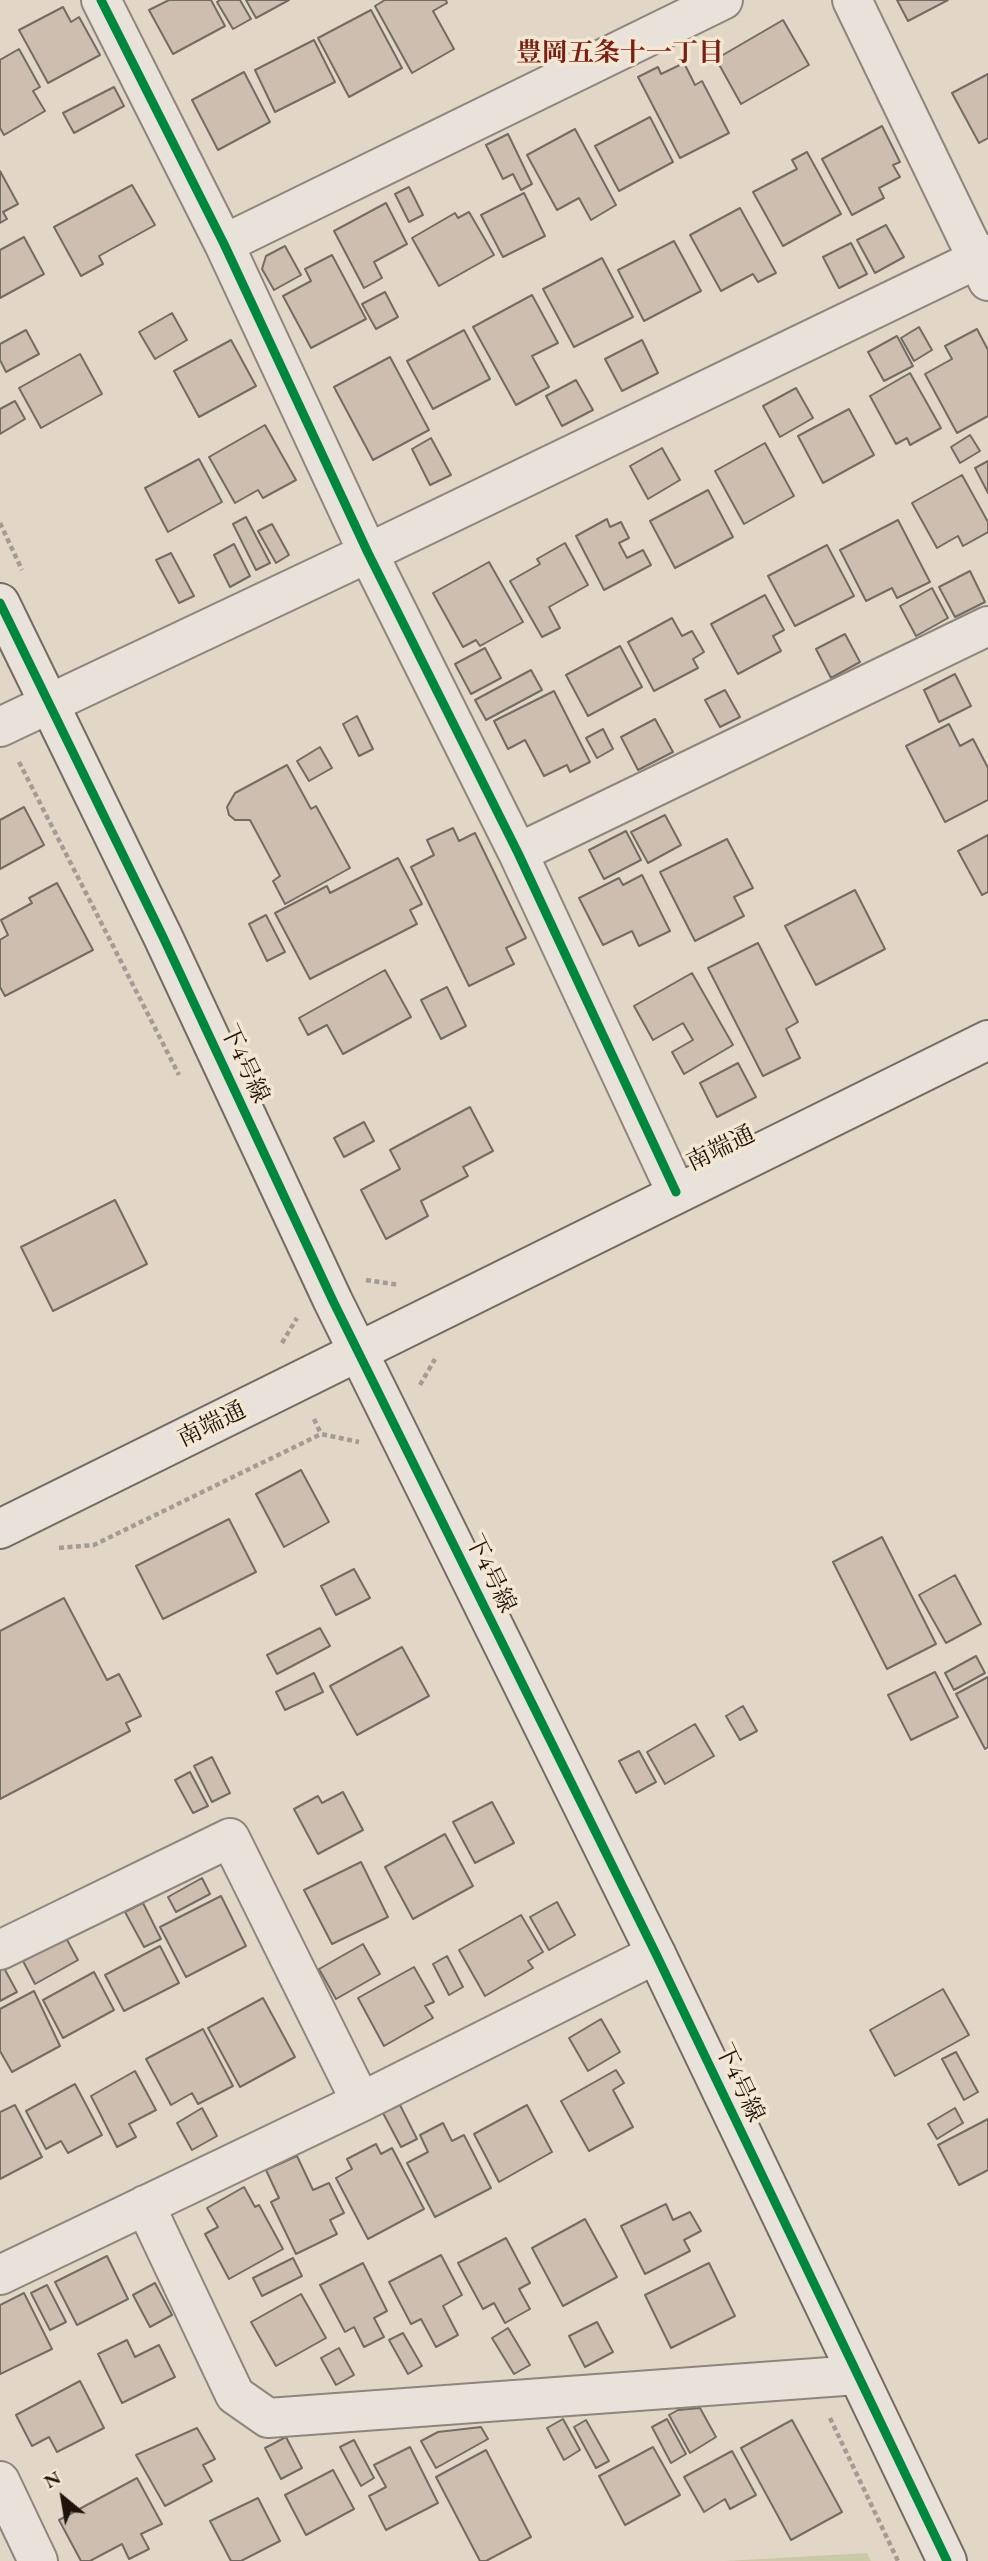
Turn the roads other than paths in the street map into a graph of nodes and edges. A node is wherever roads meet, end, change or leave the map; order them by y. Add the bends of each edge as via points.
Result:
1 (101, 0) edge
2 (723, 0) edge
3 (852, 0) edge
4 (224, 244) junction
5 (984, 265) edge
6 (368, 553) junction
7 (0, 603) edge
8 (988, 626) edge
9 (48, 703) junction
10 (1, 727) edge
11 (518, 853) junction
12 (988, 1040) edge
13 (677, 1192) junction
14 (360, 1352) junction
15 (0, 1529) edge
16 (0, 1951) edge
17 (656, 1954) junction
18 (361, 2102) junction
19 (145, 2205) junction
20 (0, 2275) edge
21 (857, 2375) junction
22 (0, 2481) edge
23 (942, 2551) edge
24 (38, 2561) edge

1 - 4 street
2 - 4 street
3 - 5 street
4 - 6 street
5 - 6 street
6 - 9 street
6 - 11 street
7 - 9 street, 下4号線
8 - 11 street
9 - 10 street
9 - 14 street, 下4号線
11 - 13 street
12 - 13 street, 南端通
13 - 14 street, 南端通
14 - 15 street, 南端通
14 - 17 street, 下4号線
16 - 18 street via 230,1838
17 - 18 street
17 - 21 street, 下4号線
18 - 19 street
19 - 20 street
19 - 21 street via 235,2395 268,2418
21 - 23 street, 下4号線
22 - 24 street

